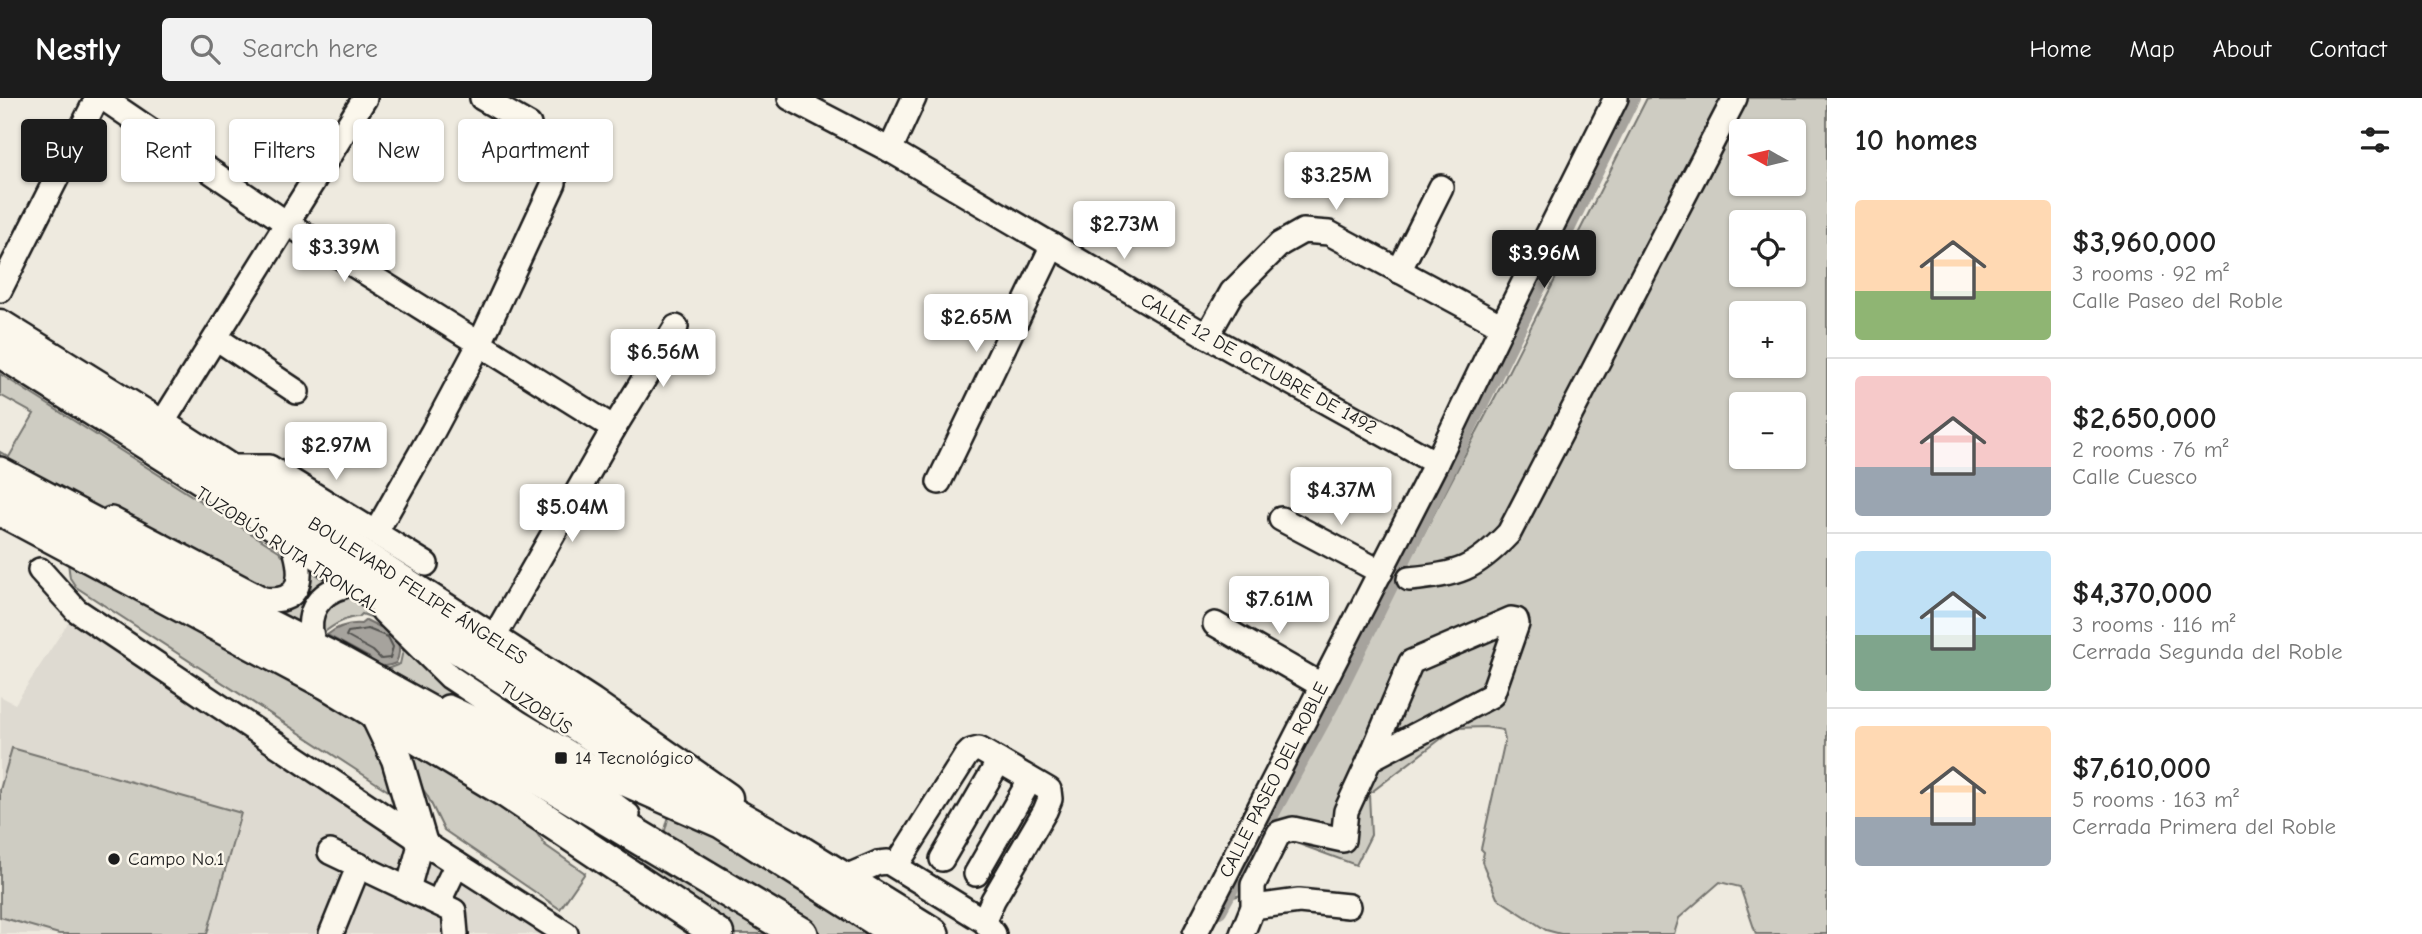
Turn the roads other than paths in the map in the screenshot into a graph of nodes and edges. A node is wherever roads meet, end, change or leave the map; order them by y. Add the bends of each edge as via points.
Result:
1 (97, 98) edge
2 (103, 98) edge
3 (365, 98) edge
4 (482, 98) edge
5 (790, 98) edge
6 (914, 98) edge
7 (1616, 98) edge
8 (1735, 98) edge
9 (519, 119) edge
10 (890, 150) junction
11 (554, 183) dead end
12 (1441, 187) dead end
13 (288, 224) junction
14 (1053, 245) junction
15 (1399, 271) junction
16 (0, 290) edge
17 (0, 325) edge
18 (1502, 326) junction
19 (676, 327) dead end
20 (1207, 336) junction
21 (216, 338) junction
22 (480, 343) junction
23 (0, 350) edge
24 (0, 369) edge
25 (297, 392) dead end
26 (161, 425) junction
27 (614, 428) junction
28 (1436, 463) junction
29 (226, 467) junction
30 (0, 469) edge
31 (939, 482) dead end
32 (0, 490) edge
33 (279, 502) junction
34 (0, 510) edge
35 (55, 516) junction
36 (1281, 519) dead end
37 (376, 532) junction
38 (296, 552) junction
39 (426, 564) dead end
40 (40, 570) dead end
41 (1381, 572) junction
42 (1409, 579) dead end
43 (344, 586) junction
44 (193, 612) junction
45 (1215, 625) dead end
46 (312, 637) junction
47 (492, 639) junction
48 (449, 640) junction
49 (1321, 685) junction
50 (374, 713) junction
51 (1370, 759) junction
52 (999, 761) junction
53 (1030, 779) junction
54 (421, 841) junction
55 (791, 847) junction
56 (330, 852) dead end
57 (942, 859) dead end
58 (457, 864) junction
59 (359, 865) junction
60 (896, 866) junction
61 (976, 874) dead end
62 (843, 878) junction
63 (408, 889) junction
64 (438, 903) junction
65 (1348, 906) dead end
66 (1253, 907) junction
67 (989, 928) edge
68 (799, 932) edge
69 (331, 934) edge
70 (456, 934) edge
71 (566, 934) edge
72 (718, 934) edge
73 (891, 934) edge
74 (932, 934) edge
75 (1195, 934) edge
76 (1242, 934) edge

1 - 16 street
2 - 13 street
3 - 13 street
4 - 9 street
5 - 10 street, CALLE 12 DE OCTUBRE DE 1492
6 - 10 street
7 - 18 street, CALLE PASEO DEL ROBLE
8 - 42 street via 1508,533 1487,557 1461,571
10 - 14 street, CALLE 12 DE OCTUBRE DE 1492
11 - 22 street
12 - 15 street
13 - 21 street
13 - 22 street
14 - 20 street, CALLE 12 DE OCTUBRE DE 1492
14 - 31 street
15 - 18 street
15 - 20 street via 1329,233 1303,232 1280,244 1232,292
17 - 26 main road, BOULEVARD FELIPE ÁNGELES
18 - 28 street, CALLE PASEO DEL ROBLE
19 - 27 street
20 - 28 street, CALLE 12 DE OCTUBRE DE 1492
21 - 25 street
21 - 26 street
22 - 27 street
22 - 37 street
23 - 48 highway, BOULEVARD FELIPE ÁNGELES
24 - 38 street, TUZOBÚS RUTA TRONCAL
26 - 29 main road, BOULEVARD FELIPE ÁNGELES
27 - 47 street
28 - 41 street, CALLE PASEO DEL ROBLE
29 - 33 main road, BOULEVARD FELIPE ÁNGELES
29 - 37 street via 269,467
30 - 38 street via 54,489 263,599 284,599 298,586
30 - 46 street
32 - 35 highway
33 - 47 main road, BOULEVARD FELIPE ÁNGELES
33 - 48 highway
34 - 44 main road
35 - 44 highway
35 - 68 highway via 435,716
36 - 41 street
37 - 39 street
38 - 43 street, TUZOBÚS RUTA TRONCAL
40 - 54 street via 76,610
41 - 49 street, CALLE PASEO DEL ROBLE
43 - 46 street via 318,601 310,621
43 - 73 street, TUZOBÚS RUTA TRONCAL via 387,613 450,677 518,722 611,778 720,826
44 - 50 main road
45 - 49 street
46 - 68 street via 412,691 502,732
47 - 55 main road, BOULEVARD FELIPE ÁNGELES via 703,780
48 - 55 highway, BOULEVARD FELIPE ÁNGELES via 615,749
49 - 75 street, CALLE PASEO DEL ROBLE
50 - 54 main road via 397,759
50 - 72 main road via 507,793
51 - 51 street via 1492,695 1516,620 1411,662
51 - 66 street via 1346,811 1343,840 1293,829 1279,833 1254,885
52 - 53 street
52 - 57 street
52 - 60 street via 979,749 966,755
53 - 61 street
53 - 67 street via 1049,790 1051,799 993,900
54 - 58 street
54 - 63 street
55 - 62 highway, BOULEVARD FELIPE ÁNGELES
56 - 59 street
58 - 64 street
58 - 71 street
59 - 63 street
59 - 69 street
60 - 62 street via 878,863
60 - 67 street
62 - 74 highway, BOULEVARD FELIPE ÁNGELES
63 - 64 street
64 - 70 street via 454,911
65 - 66 street via 1299,901
66 - 76 street

